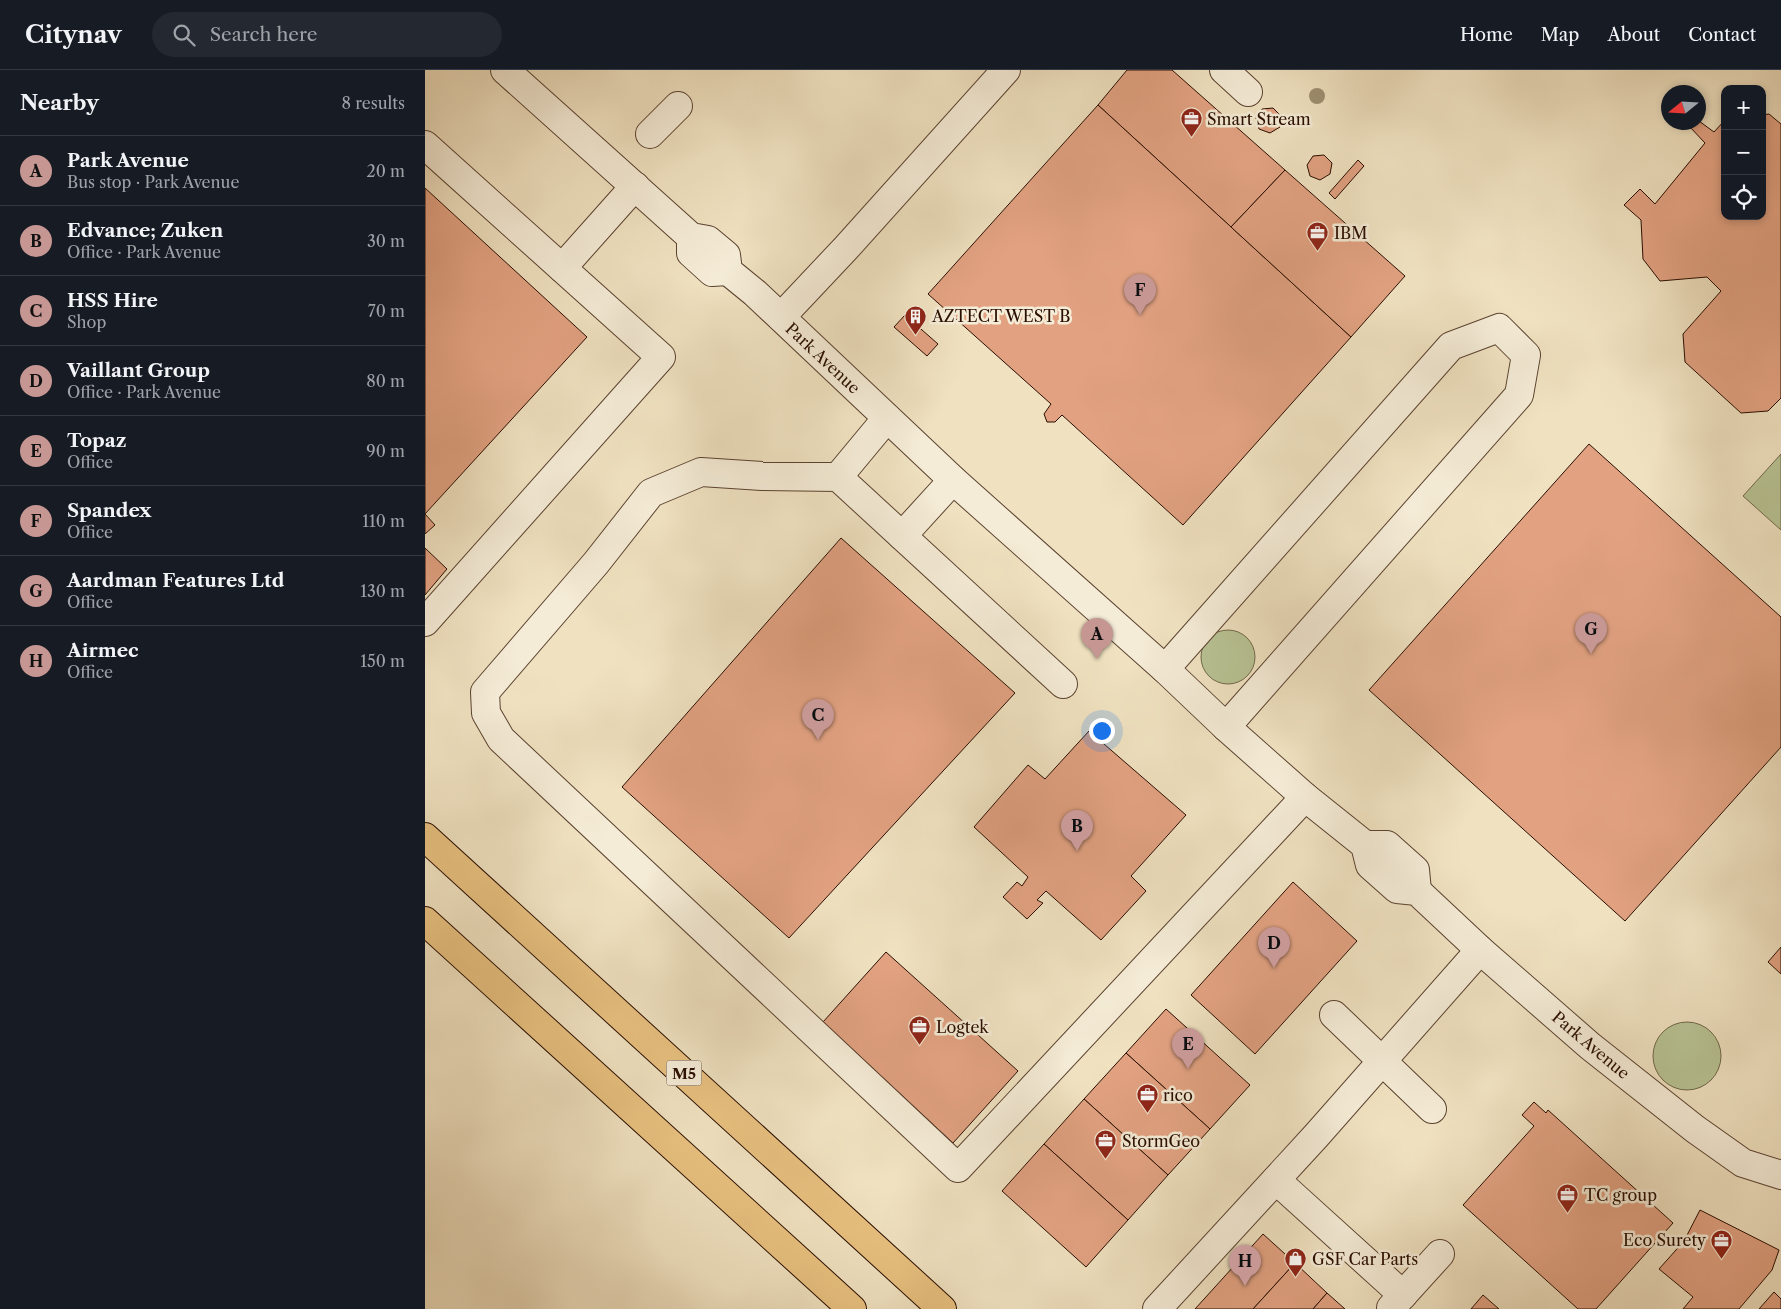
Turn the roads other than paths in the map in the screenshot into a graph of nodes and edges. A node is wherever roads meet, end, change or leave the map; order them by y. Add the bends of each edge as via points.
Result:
1 (505, 70) edge
2 (1006, 70) edge
3 (1224, 70) edge
4 (1247, 92) dead end
5 (678, 106) dead end
6 (650, 134) dead end
7 (425, 145) edge
8 (635, 186) junction
9 (562, 268) junction
10 (781, 317) junction
11 (887, 418) junction
12 (837, 477) junction
13 (953, 480) junction
14 (903, 536) junction
15 (425, 622) edge
16 (1165, 669) junction
17 (1063, 684) dead end
18 (1226, 727) junction
19 (1305, 797) junction
20 (425, 837) edge
21 (425, 921) edge
22 (1480, 950) junction
23 (1333, 1016) dead end
24 (1382, 1062) junction
25 (1432, 1109) dead end
26 (1781, 1174) edge
27 (1276, 1180) junction
28 (1440, 1254) dead end
29 (1396, 1302) edge
30 (852, 1309) edge
31 (942, 1309) edge
32 (1157, 1309) edge

1 - 8 street, Park Avenue
2 - 10 street
3 - 4 street
5 - 6 street
7 - 9 street
8 - 9 street
8 - 10 street, Park Avenue via 691,237 691,253 712,272 728,271
9 - 15 street via 661,357
10 - 11 street, Park Avenue
11 - 12 street
11 - 13 street, Park Avenue
12 - 14 street
12 - 19 street via 701,472 651,493 596,563 485,692 486,713 501,739 958,1168
13 - 14 street
13 - 16 street, Park Avenue
14 - 17 street
16 - 18 street, Park Avenue
16 - 18 street via 1451,346 1499,328 1526,355 1519,395
18 - 19 street, Park Avenue
19 - 22 street, Park Avenue via 1365,845 1387,845 1395,851 1415,870 1417,891
20 - 31 highway, M5
21 - 30 highway
22 - 24 street
22 - 26 street, Park Avenue via 1609,1063 1695,1129 1743,1163
23 - 24 street
24 - 25 street
24 - 27 street
27 - 29 street
27 - 32 street
28 - 29 street

